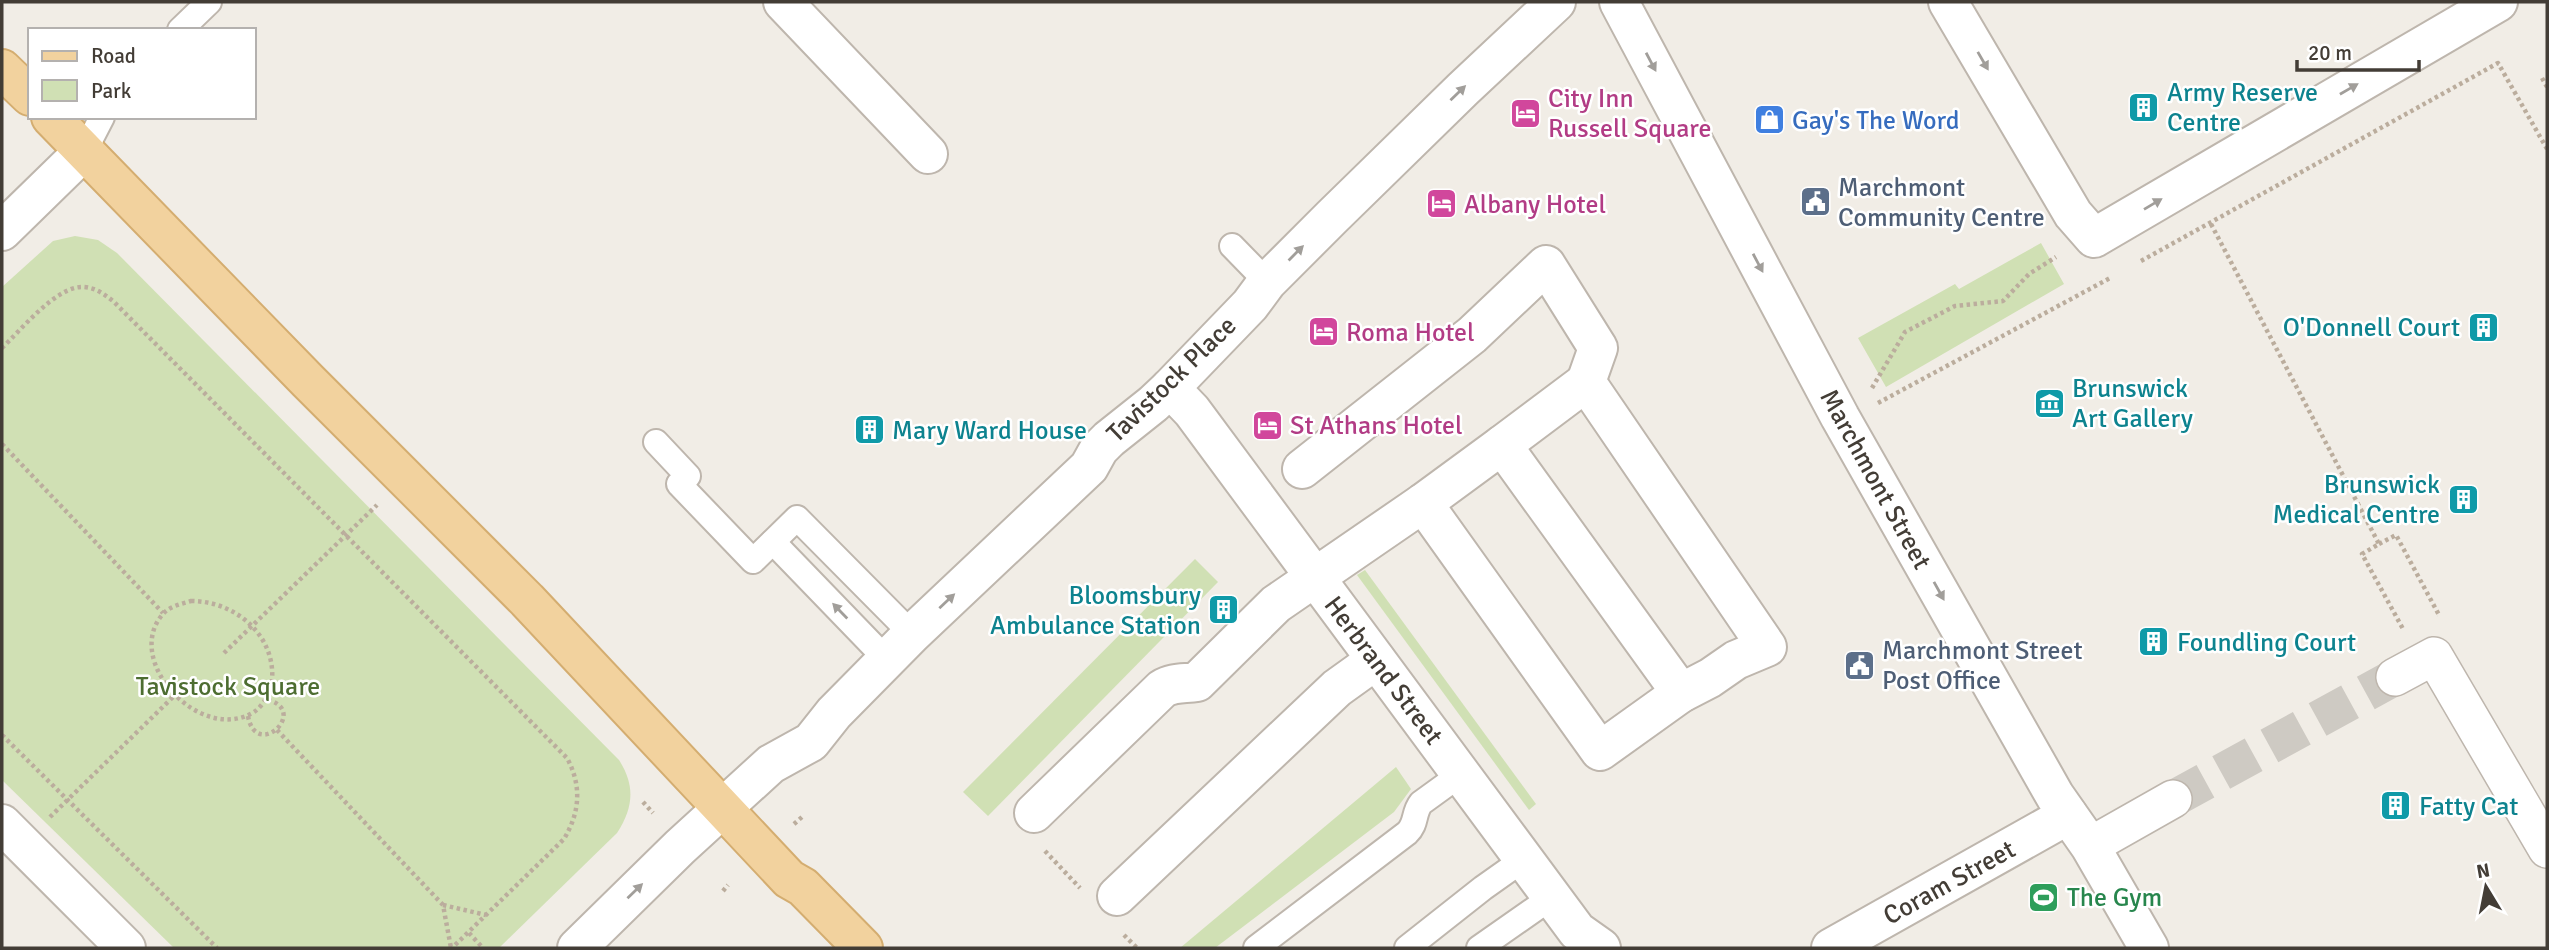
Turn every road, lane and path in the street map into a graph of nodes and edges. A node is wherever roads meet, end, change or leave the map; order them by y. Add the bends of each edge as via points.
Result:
1 (209, 2) edge
2 (783, 2) edge
3 (1556, 2) edge
4 (1619, 2) edge
5 (1948, 2) edge
6 (2498, 2) edge
7 (182, 28) edge
8 (2, 69) edge
9 (2542, 78) dead end
10 (2547, 87) edge
11 (28, 94) edge
12 (53, 119) edge
13 (101, 119) edge
14 (2547, 149) edge
15 (85, 150) junction
16 (928, 154) dead end
17 (2211, 223) junction
18 (2, 232) edge
19 (1232, 246) dead end
20 (2078, 246) junction
21 (2130, 267) dead end
22 (2119, 273) dead end
23 (1267, 282) junction
24 (2, 348) edge
25 (1586, 382) junction
26 (1170, 388) junction
27 (1869, 392) dead end
28 (1878, 403) dead end
29 (656, 442) dead end
30 (2, 444) edge
31 (1503, 444) junction
32 (1302, 470) dead end
33 (405, 478) junction
34 (1423, 503) junction
35 (346, 534) junction
36 (773, 542) junction
37 (2379, 544) junction
38 (1314, 576) junction
39 (163, 613) junction
40 (252, 625) junction
41 (2426, 640) junction
42 (900, 647) junction
43 (224, 653) dead end
44 (1376, 660) junction
45 (2395, 677) tunnel mouth
46 (1681, 693) junction
47 (174, 695) junction
48 (265, 699) junction
49 (248, 716) junction
50 (277, 730) junction
51 (2, 735) edge
52 (1461, 774) junction
53 (2173, 799) tunnel mouth
54 (67, 800) junction
55 (643, 802) dead end
56 (723, 808) junction
57 (653, 813) dead end
58 (1034, 813) joint
59 (2068, 815) junction
60 (802, 817) dead end
61 (794, 824) dead end
62 (12, 834) edge
63 (2090, 846) junction
64 (2547, 849) edge
65 (1524, 859) junction
66 (728, 885) dead end
67 (723, 891) dead end
68 (1552, 897) junction
69 (443, 905) junction
70 (1107, 906) junction
71 (487, 915) junction
72 (469, 933) junction
73 (1589, 940) edge
74 (126, 948) edge
75 (218, 948) edge
76 (452, 948) edge
77 (483, 948) edge
78 (577, 948) edge
79 (863, 948) edge
80 (1137, 948) edge
81 (1256, 948) edge
82 (1407, 948) edge
83 (1479, 948) edge
84 (1830, 948) edge
85 (2149, 948) edge

1 - 7 lane
2 - 16 street
23 -> 3 street, Tavistock Place
4 -> 59 street, Marchmont Street via 1840,417
5 -> 20 street via 2073,214
20 -> 6 street
8 - 11 main road
9 - 10 path
12 - 15 main road
13 - 15 lane
14 - 17 path via 2498,63
15 - 18 street
15 - 33 main road
17 - 21 path
17 - 37 path
19 - 23 lane
20 - 27 path via 2029,274 2003,301 1955,306 1905,332
22 - 28 path
23 - 26 street, Tavistock Place
24 - 35 path via 65,290 99,291
25 - 31 street
25 - 32 street via 1598,348 1546,265 1472,335
25 - 46 street via 1767,647
26 - 38 street, Herbrand Street
42 -> 26 street, Tavistock Place via 1089,467 1109,439
29 - 36 lane via 688,476 679,484 753,561
30 - 39 path
31 - 34 street
31 - 46 street
33 - 35 path
33 - 56 main road
34 - 38 street
34 - 46 street via 1600,751
35 - 40 path
35 - 71 path via 559,748 572,769 578,804 564,839
42 -> 36 lane
36 - 42 lane via 797,518
37 - 41 path via 2362,554 2404,631
37 - 41 path via 2396,535 2439,614
38 - 44 street, Herbrand Street
38 - 58 street via 1276,604 1198,681 1162,688
39 - 40 path via 176,605 207,601
39 - 47 path via 155,626 153,655 162,680
40 - 43 path
40 - 48 path via 272,662 271,687
41 - 45 street
41 - 64 street
42 - 56 street, Tavistock Place via 811,742 771,764
44 - 52 street, Herbrand Street
44 - 70 street via 1337,688
47 - 49 path via 205,716
47 - 54 path
48 - 49 path
48 - 50 path via 280,707 282,724
49 - 50 path via 254,731 270,734
50 - 69 path
51 - 54 path
52 - 65 street, Herbrand Street
52 - 81 lane via 1421,803 1407,833
53 - 63 street
54 - 62 path
54 - 75 path
55 - 57 path
78 -> 56 street
56 - 79 main road via 789,879 803,887
58 - 70 path via 1021,825
59 - 63 street, Marchmont Street
59 - 84 street, Coram Street
60 - 61 path
62 - 74 street
63 - 85 street, Marchmont Street
65 - 68 street, Herbrand Street
65 - 82 lane
66 - 67 path
68 - 73 street, Herbrand Street
68 - 83 lane
69 - 71 path
69 - 76 path
70 - 80 path
71 - 72 path
72 - 76 path
72 - 77 path

